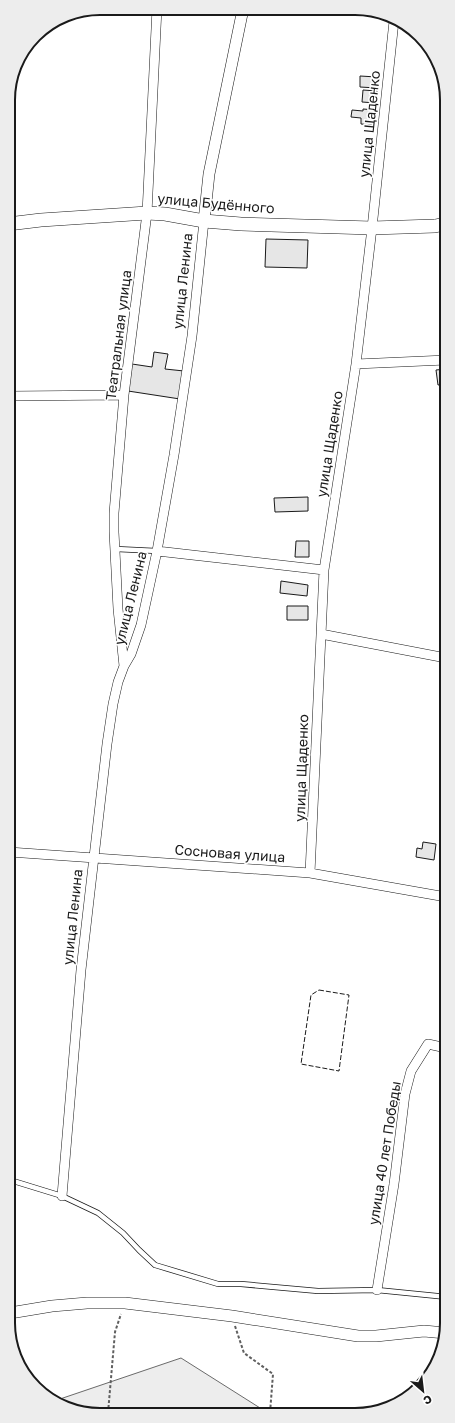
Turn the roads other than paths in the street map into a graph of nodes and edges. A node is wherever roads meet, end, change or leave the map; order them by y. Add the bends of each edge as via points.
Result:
1 (157, 15) edge
2 (241, 15) edge
3 (394, 24) edge
4 (147, 213) junction
5 (204, 221) junction
6 (15, 223) edge
7 (440, 225) edge
8 (372, 228) junction
9 (440, 360) edge
10 (356, 364) junction
11 (124, 395) junction
12 (15, 396) edge
13 (116, 549) junction
14 (157, 551) junction
15 (324, 570) junction
16 (321, 634) junction
17 (440, 657) edge
18 (124, 666) junction
19 (15, 852) edge
20 (94, 857) junction
21 (310, 873) junction
22 (440, 896) edge
23 (440, 1047) edge
24 (15, 1182) edge
25 (62, 1196) junction
26 (377, 1290) junction
27 (440, 1296) edge
28 (15, 1312) edge
29 (439, 1332) edge

1 - 4 street, Театральная улица
2 - 5 street, улица Ленина via 209,174
3 - 8 street, улица Щаденко
4 - 5 main road, улица Будённого
4 - 6 main road, улица Будённого
4 - 11 street, Театральная улица
5 - 8 main road, улица Будённого
5 - 14 street, улица Ленина via 192,336
7 - 8 main road, улица Будённого
8 - 10 street, улица Щаденко
9 - 10 street
10 - 15 street, улица Щаденко
11 - 12 street
11 - 13 street, Театральная улица via 114,513
13 - 14 lane
13 - 18 street, Театральная улица via 118,609
14 - 15 street
14 - 18 street, улица Ленина via 141,625
15 - 16 street, улица Щаденко
16 - 17 street
16 - 21 street, улица Щаденко
18 - 20 street, улица Ленина via 113,704
19 - 20 street, Сосновая улица
20 - 21 street, Сосновая улица
20 - 25 street, улица Ленина via 81,970
21 - 22 street, Сосновая улица
23 - 26 street, улица 40 лет Победы via 428,1044 411,1071 405,1094
24 - 25 lane
25 - 26 lane via 98,1213 123,1233 155,1265 218,1284 318,1291
26 - 27 lane
28 - 29 street via 87,1302 125,1303 232,1316 358,1336 424,1331

